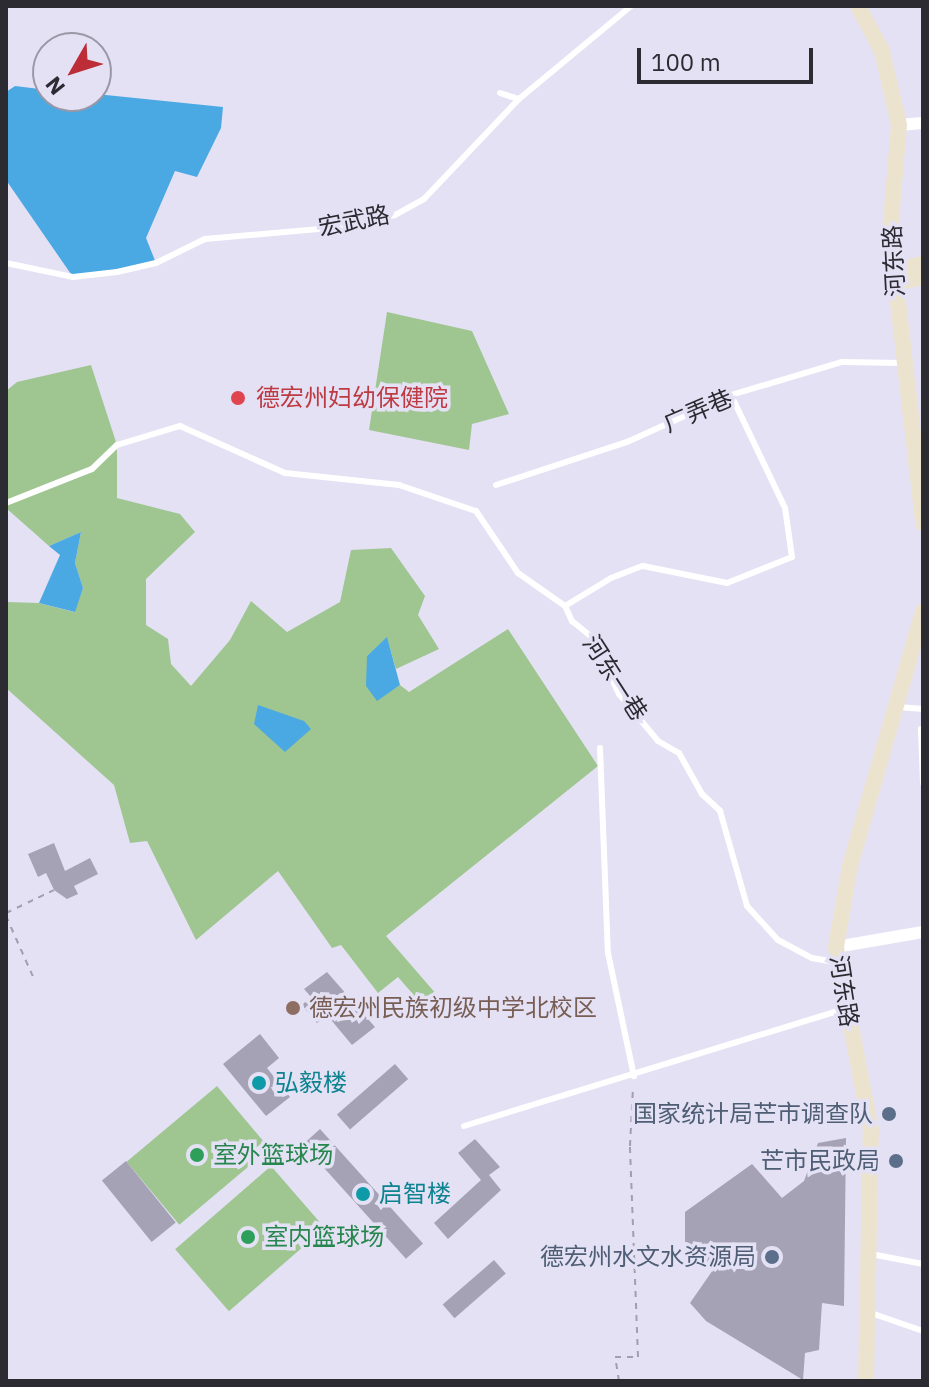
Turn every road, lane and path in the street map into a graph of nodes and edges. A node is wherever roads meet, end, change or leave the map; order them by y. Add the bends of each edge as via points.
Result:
1 (631, 6) edge
2 (858, 6) edge
3 (500, 93) dead end
4 (519, 99) junction
5 (923, 123) edge
6 (899, 125) junction
7 (6, 263) edge
8 (923, 264) edge
9 (894, 277) junction
10 (923, 277) edge
11 (903, 363) junction
12 (731, 395) junction
13 (496, 485) dead end
14 (6, 503) edge
15 (923, 523) edge
16 (565, 606) junction
17 (923, 612) edge
18 (895, 707) junction
19 (923, 709) edge
20 (921, 729) dead end
21 (600, 748) dead end
22 (923, 783) edge
23 (54, 890) dead end
24 (6, 914) edge
25 (923, 932) edge
26 (835, 954) junction
27 (35, 981) dead end
28 (845, 1009) junction
29 (634, 1076) junction
30 (464, 1126) dead end
31 (869, 1254) junction
32 (923, 1264) edge
33 (868, 1311) junction
34 (923, 1331) edge
35 (619, 1381) edge
36 (866, 1381) edge

1 - 4 lane, 宏武路
2 - 6 main road, 河东路 via 882,51
3 - 4 lane
4 - 7 lane, 宏武路 via 424,199 395,215 343,227 205,239 156,263 117,272 73,277
5 - 6 street
6 - 9 main road, 河东路 via 890,232
8 - 9 main road
9 - 10 main road
9 - 11 main road, 河东路
11 - 12 lane, 广弄巷 via 842,362
11 - 15 main road, 河东路
12 - 13 lane, 广弄巷 via 627,442
12 - 16 lane via 785,508 792,557 727,583 643,566
14 - 16 lane, 河东一巷 via 92,469 117,445 180,426 285,473 399,485 462,504 476,511 518,573
16 - 26 lane, 河东一巷 via 572,621 593,638 619,694 658,741 679,753 702,794 720,811 747,906 778,940 812,958
17 - 18 main road, 河东路
18 - 19 lane
18 - 26 main road, 河东路 via 850,866
20 - 22 lane
21 - 29 lane via 608,953
23 - 24 path
24 - 27 path
25 - 26 street
26 - 28 main road, 河东路
28 - 29 lane
28 - 31 main road, 河东路 via 871,1131
29 - 30 lane
29 - 35 path via 630,1146 638,1357 615,1357
31 - 32 lane
31 - 33 main road, 河东路
33 - 34 lane
33 - 36 main road, 河东路

